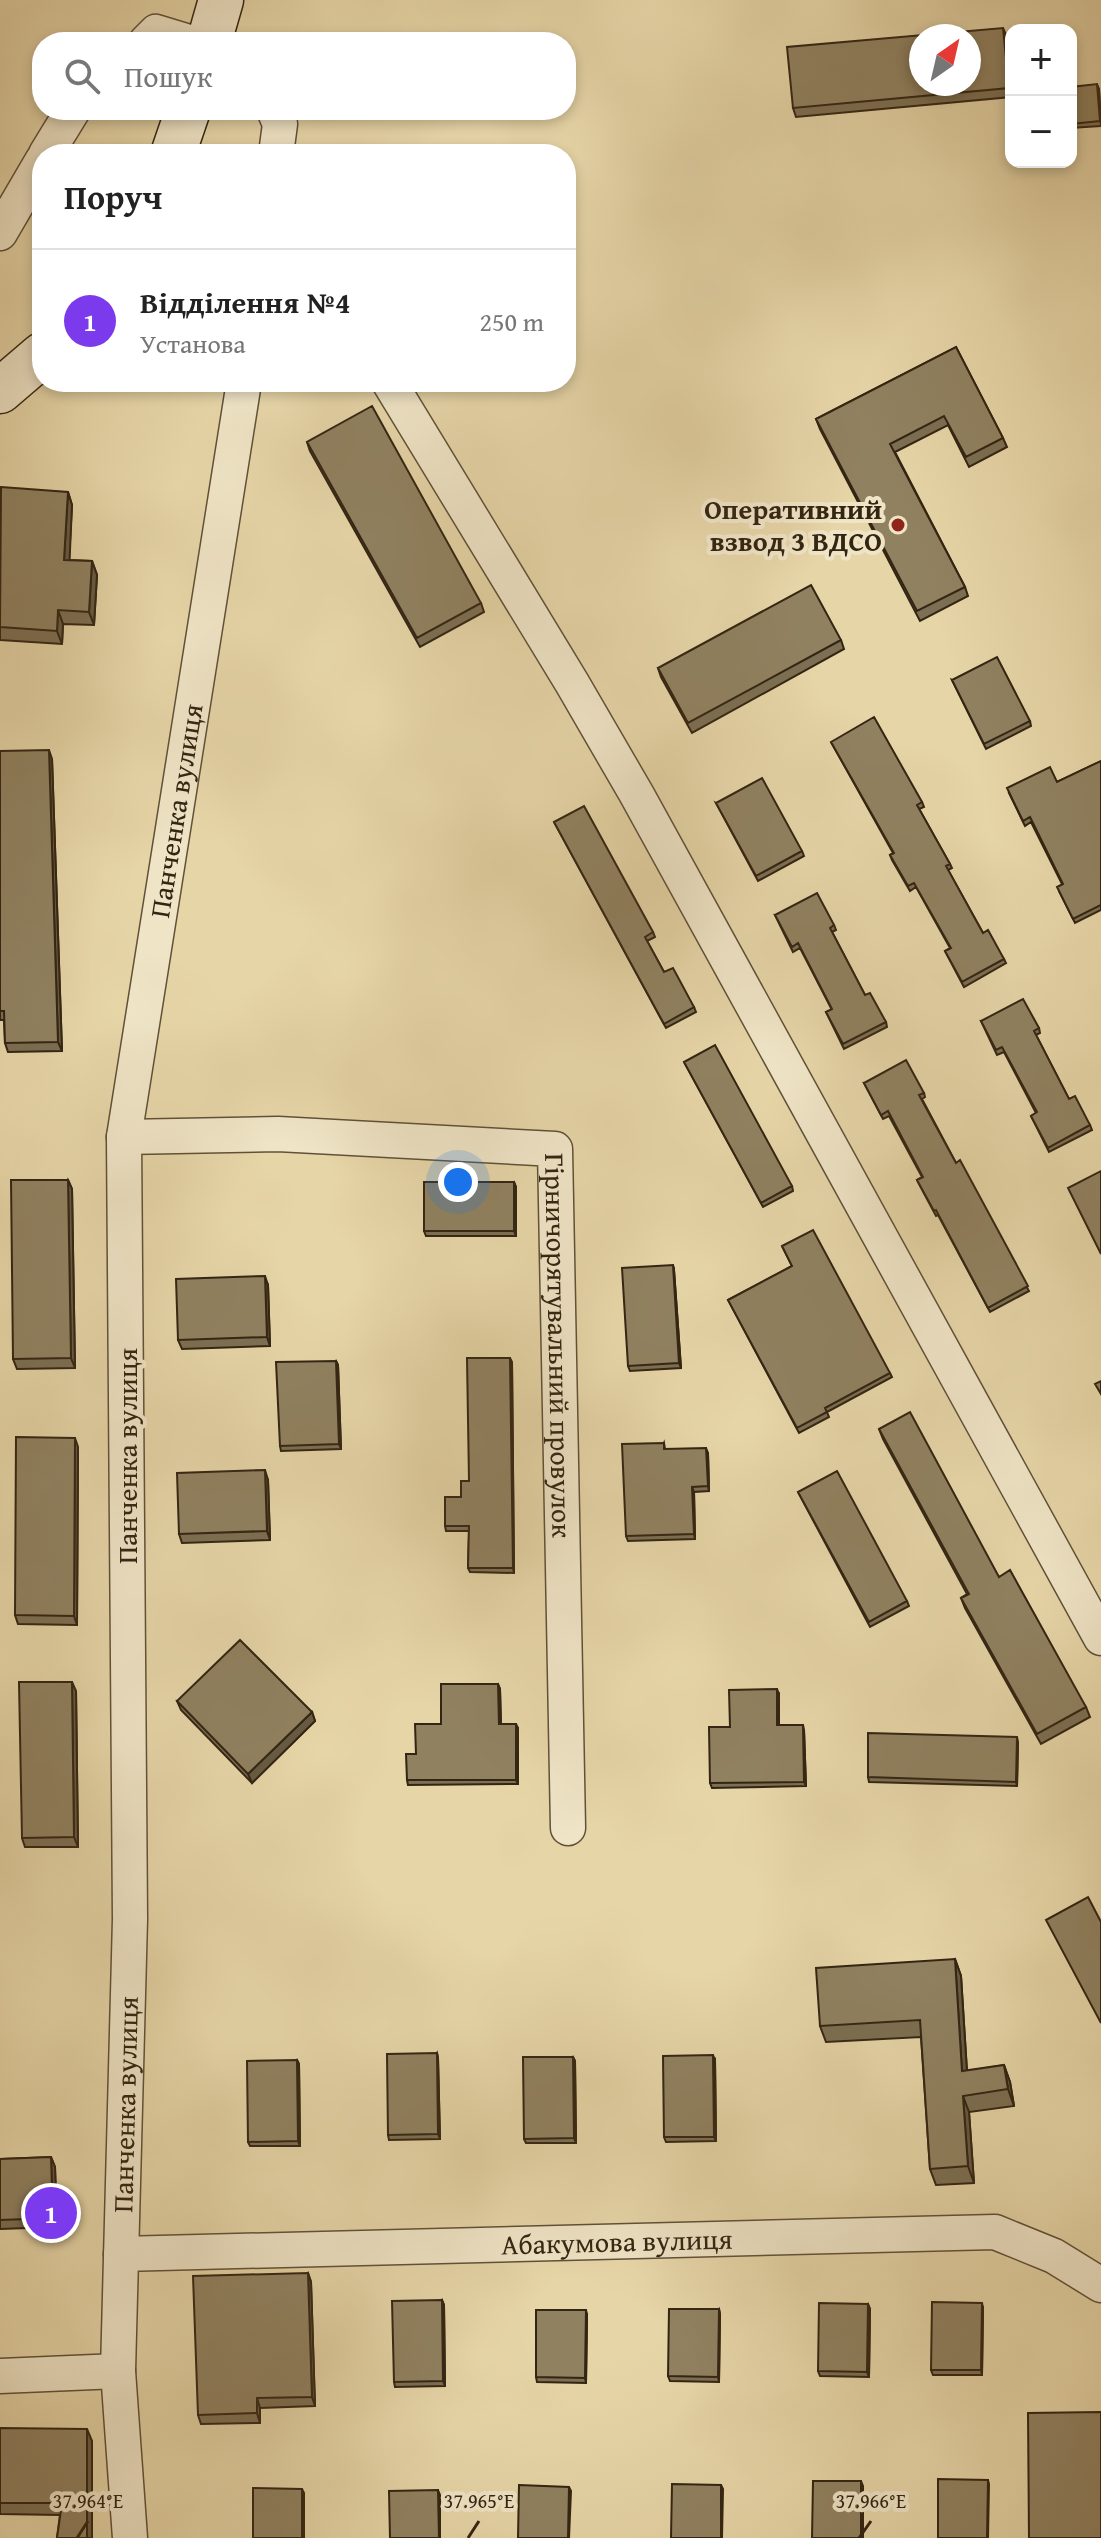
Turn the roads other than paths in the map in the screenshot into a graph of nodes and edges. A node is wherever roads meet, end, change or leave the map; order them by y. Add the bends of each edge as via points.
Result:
1 (221, 0) edge
2 (212, 32) edge
3 (67, 120) edge
4 (185, 120) edge
5 (278, 120) edge
6 (52, 144) edge
7 (176, 144) edge
8 (277, 144) edge
9 (32, 178) edge
10 (0, 233) edge
11 (32, 364) edge
12 (0, 391) edge
13 (242, 392) edge
14 (395, 392) edge
15 (124, 1137) junction
16 (1101, 1638) edge
17 (568, 1828) dead end
18 (121, 2254) junction
19 (1101, 2285) edge
20 (118, 2371) junction
21 (0, 2376) edge
22 (130, 2538) edge

1 - 2 street
3 - 6 street
4 - 7 street
5 - 8 street
9 - 10 street
11 - 12 street
13 - 15 street, Панченка вулиця
14 - 16 street via 637,795
15 - 17 street, Гірничорятувальний провулок via 278,1134 555,1149
15 - 18 street, Панченка вулиця via 130,1919
18 - 19 street, Абакумова вулиця via 995,2232 1054,2256
18 - 20 street, Панченка вулиця
20 - 21 street
20 - 22 street, Панченка вулиця

